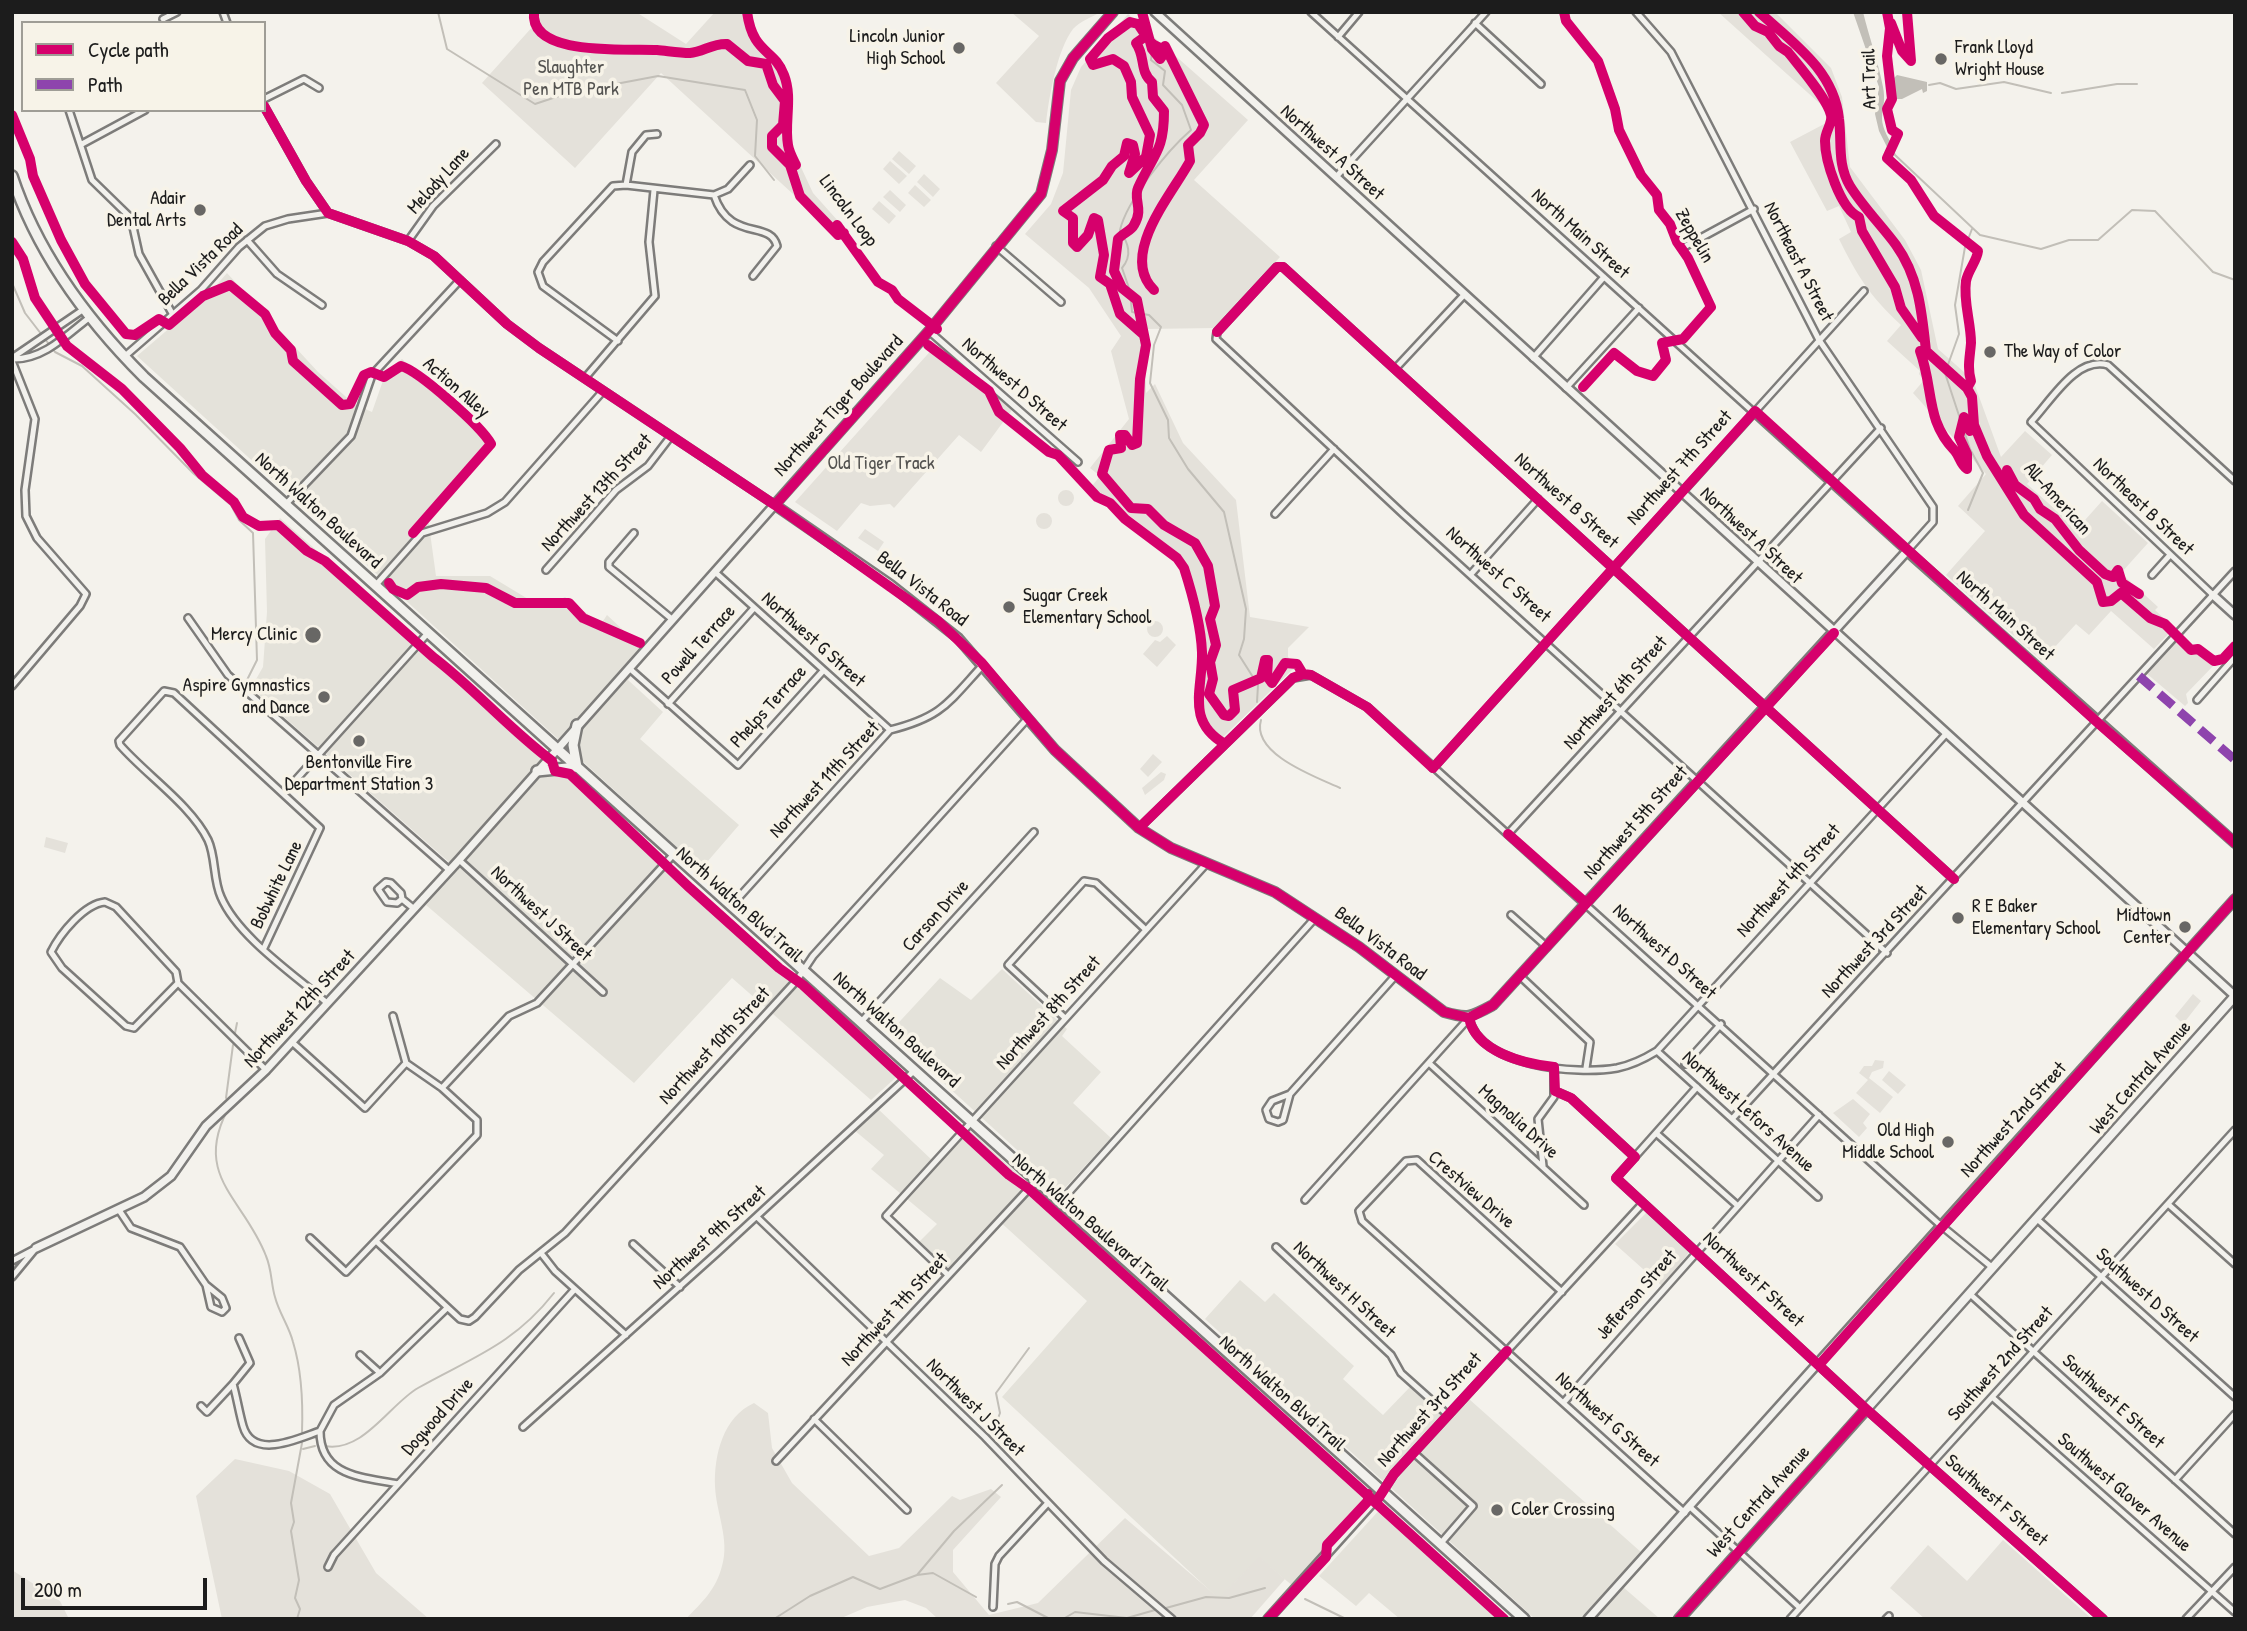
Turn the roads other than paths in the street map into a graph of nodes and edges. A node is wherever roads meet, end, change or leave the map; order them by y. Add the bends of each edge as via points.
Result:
1 (177, 12) edge
2 (1113, 12) edge
3 (1154, 12) edge
4 (1311, 12) edge
5 (1359, 12) edge
6 (1486, 12) edge
7 (1636, 12) edge
8 (163, 19) dead end
9 (1475, 23) junction
10 (1338, 37) junction
11 (1541, 84) dead end
12 (318, 88) dead end
13 (266, 98) edge
14 (1405, 99) junction
15 (266, 110) edge
16 (70, 112) edge
17 (141, 112) edge
18 (657, 134) dead end
19 (82, 144) junction
20 (496, 144) dead end
21 (750, 165) dead end
22 (12, 176) edge
23 (1336, 177) junction
24 (625, 185) junction
25 (653, 190) junction
26 (714, 195) junction
27 (1754, 209) junction
28 (328, 213) junction
29 (247, 240) junction
30 (408, 241) junction
31 (996, 246) junction
32 (1684, 247) dead end
33 (754, 276) dead end
34 (1604, 277) junction
35 (460, 279) junction
36 (1864, 291) dead end
37 (1464, 295) junction
38 (1061, 302) dead end
39 (322, 305) dead end
40 (1639, 308) junction
41 (87, 313) junction
42 (173, 315) junction
43 (929, 331) junction
44 (1217, 332) joint
45 (1819, 340) junction
46 (618, 341) junction
47 (124, 357) junction
48 (1533, 358) junction
49 (12, 359) edge
50 (1395, 369) junction
51 (585, 378) junction
52 (1566, 388) junction
53 (603, 391) junction
54 (1755, 411) junction
55 (1881, 428) junction
56 (671, 436) junction
57 (1334, 449) junction
58 (1078, 463) dead end
59 (1832, 481) junction
60 (2235, 481) edge
61 (1681, 493) junction
62 (1538, 499) junction
63 (285, 505) junction
64 (775, 505) junction
65 (1275, 514) dead end
66 (634, 533) dead end
67 (1908, 551) junction
68 (2170, 555) junction
69 (1757, 562) junction
70 (1614, 568) junction
71 (546, 570) dead end
72 (2235, 571) edge
73 (715, 572) junction
74 (1471, 574) junction
75 (2152, 575) dead end
76 (375, 586) junction
77 (2213, 594) junction
78 (754, 608) junction
79 (2235, 615) edge
80 (188, 618) dead end
81 (673, 620) junction
82 (428, 633) junction
83 (1834, 633) junction
84 (1689, 637) junction
85 (1547, 642) junction
86 (2235, 657) edge
87 (983, 665) junction
88 (629, 668) junction
89 (823, 671) junction
90 (12, 686) edge
91 (2197, 700) dead end
92 (668, 704) junction
93 (1766, 707) junction
94 (1622, 710) junction
95 (1028, 718) junction
96 (2096, 722) junction
97 (577, 725) junction
98 (890, 730) junction
99 (1946, 734) junction
100 (556, 748) junction
101 (317, 756) junction
102 (577, 767) junction
103 (1433, 768) junction
104 (537, 771) junction
105 (1698, 781) junction
106 (284, 793) junction
107 (2023, 805) junction
108 (1877, 809) junction
109 (1139, 828) junction
110 (1034, 832) dead end
111 (1508, 834) junction
112 (2235, 843) edge
113 (674, 854) junction
114 (458, 860) junction
115 (1207, 862) junction
116 (449, 870) junction
117 (1954, 879) junction
118 (1809, 883) junction
119 (402, 899) junction
120 (2235, 899) edge
121 (1586, 903) junction
122 (732, 906) junction
123 (413, 908) junction
124 (1511, 915) dead end
125 (1315, 918) junction
126 (1146, 930) junction
127 (1547, 947) junction
128 (264, 948) junction
129 (2187, 952) junction
130 (1886, 953) junction
131 (574, 965) junction
132 (803, 970) junction
133 (1396, 975) junction
134 (1520, 976) junction
135 (177, 983) junction
136 (603, 992) dead end
137 (2235, 996) edge
138 (327, 1003) junction
139 (1699, 1004) junction
140 (393, 1016) dead end
141 (1065, 1018) junction
142 (1469, 1018) junction
143 (862, 1022) junction
144 (1721, 1024) junction
145 (292, 1042) junction
146 (1657, 1051) junction
147 (406, 1063) junction
148 (1430, 1064) junction
149 (1685, 1064) dead end
150 (1554, 1068) junction
151 (1586, 1068) junction
152 (267, 1070) junction
153 (915, 1070) junction
154 (1774, 1075) junction
155 (442, 1087) junction
156 (1697, 1087) junction
157 (1555, 1091) junction
158 (1290, 1094) junction
159 (1819, 1115) junction
160 (1732, 1119) junction
161 (973, 1122) junction
162 (2235, 1130) edge
163 (1656, 1133) junction
164 (1635, 1157) junction
165 (1778, 1161) junction
166 (1543, 1166) junction
167 (1037, 1180) junction
168 (1818, 1197) dead end
169 (1305, 1200) dead end
170 (1061, 1201) junction
171 (1643, 1203) junction
172 (2168, 1204) junction
173 (1584, 1205) dead end
174 (1738, 1206) junction
175 (119, 1210) junction
176 (757, 1217) junction
177 (2037, 1219) junction
178 (1942, 1226) junction
179 (310, 1238) dead end
180 (376, 1241) junction
181 (633, 1244) dead end
182 (1276, 1247) dead end
183 (36, 1248) junction
184 (1697, 1251) junction
185 (541, 1253) junction
186 (12, 1261) edge
187 (2235, 1264) edge
188 (1993, 1268) junction
189 (948, 1275) junction
190 (12, 1277) edge
191 (2102, 1277) junction
192 (206, 1284) junction
193 (680, 1287) junction
194 (575, 1289) junction
195 (1562, 1292) junction
196 (1970, 1294) junction
197 (447, 1308) junction
198 (626, 1335) junction
199 (239, 1338) dead end
200 (886, 1343) junction
201 (1507, 1351) junction
202 (2033, 1352) junction
203 (360, 1355) dead end
204 (1819, 1365) junction
205 (380, 1373) junction
206 (233, 1384) junction
207 (1992, 1397) junction
208 (2235, 1397) edge
209 (1564, 1402) junction
210 (201, 1406) dead end
211 (1866, 1409) junction
212 (2235, 1414) edge
213 (1448, 1415) junction
214 (814, 1419) junction
215 (523, 1427) dead end
216 (320, 1431) junction
217 (1414, 1453) junction
218 (776, 1461) dead end
219 (1929, 1466) junction
220 (2175, 1479) junction
221 (398, 1484) junction
222 (1383, 1491) junction
223 (1047, 1504) junction
224 (907, 1510) dead end
225 (1687, 1510) junction
226 (2235, 1534) edge
227 (1441, 1543) junction
228 (1738, 1552) junction
229 (328, 1567) dead end
230 (2235, 1567) edge
231 (2211, 1591) junction
232 (993, 1608) dead end
233 (1798, 1610) junction
234 (2235, 1612) edge
235 (1172, 1619) edge
236 (1268, 1619) edge
237 (1524, 1619) edge
238 (1588, 1619) edge
239 (1679, 1619) edge
240 (1790, 1619) edge
241 (1802, 1619) edge
242 (2103, 1619) edge
243 (2186, 1619) edge

1 - 8 street
2 - 31 street, Northwest Tiger Boulevard via 1064,72 1041,194
3 - 23 street, Northwest A Street
4 - 10 street, North Main Street
5 - 10 street
6 - 9 street
7 - 27 street, Northeast A Street via 1671,52
9 - 11 street
9 - 14 street
10 - 14 street, North Main Street
12 - 13 street via 304,79
14 - 23 street
14 - 34 street, North Main Street
15 - 28 street
16 - 19 street
17 - 19 street
18 - 24 street via 646,135 632,152
19 - 42 street via 92,180 131,218 139,254
20 - 30 street, Melody Lane via 433,206
21 - 26 street via 728,188
22 - 41 main road, North Walton Boulevard via 46,250
23 - 37 street, Northwest A Street
24 - 25 street
24 - 46 street via 607,190 538,272 543,286
25 - 26 street
25 - 46 street via 649,242 655,296
26 - 33 street via 732,223 746,230 766,231 775,238 773,255
27 - 32 street
27 - 45 street, Northeast A Street
28 - 29 street, Bella Vista Road via 265,226
28 - 30 street, Bella Vista Road
29 - 39 street via 277,274
29 - 42 street, Bella Vista Road
30 - 35 street, Bella Vista Road
31 - 38 street
31 - 43 street, Northwest Tiger Boulevard
34 - 40 street, North Main Street
34 - 48 street
35 - 51 street, Bella Vista Road via 507,324
35 - 63 street via 372,375 351,436
36 - 45 street, Northwest 7th Street
37 - 48 street, Northwest A Street
37 - 50 street
40 - 52 street
40 - 54 street, North Main Street
41 - 47 main road, North Walton Boulevard
41 - 49 street
41 - 49 street via 54,345 24,359
42 - 47 street, Bella Vista Road
43 - 58 street, Northwest D Street
43 - 64 street, Northwest Tiger Boulevard
44 - 50 street, Northwest B Street via 1277,267 1283,267
44 - 57 street, Northwest C Street via 1216,339
45 - 54 street, Northwest 7th Street
45 - 55 street, Northeast A Street
46 - 51 street
47 - 63 main road, North Walton Boulevard
48 - 52 street, Northwest A Street
49 - 90 street via 34,419 26,516 37,538 86,594
50 - 62 street, Northwest B Street
51 - 53 street, Bella Vista Road
52 - 61 street, Northwest A Street
53 - 56 street, Bella Vista Road
53 - 76 street via 505,502 487,513 422,533
54 - 59 street, North Main Street
54 - 61 street, Northwest 7th Street
55 - 59 street, Northwest 6th Street
55 - 67 street, Northeast A Street via 1933,507 1933,522
56 - 64 street, Bella Vista Road
56 - 71 street, Northwest 13th Street via 648,466 616,490
57 - 65 street
57 - 74 street, Northwest C Street
59 - 67 street, North Main Street
59 - 69 street, Northwest 6th Street
60 - 68 street, Northeast B Street via 2108,365 2087,364 2031,422
61 - 69 street, Northwest A Street
61 - 70 street, Northwest 7th Street
62 - 70 street, Northwest B Street
62 - 74 street
63 - 76 main road, North Walton Boulevard
64 - 73 street, Northwest Tiger Boulevard
64 - 87 street, Bella Vista Road via 929,614
66 - 81 street via 609,566
67 - 83 street, Northwest 5th Street
67 - 96 street, North Main Street
68 - 75 street
68 - 77 street, Northeast B Street
69 - 83 street, Northwest A Street
69 - 84 street, Northwest 6th Street
70 - 84 street, Northwest B Street
70 - 85 street, Northwest 7th Street
72 - 77 street, Northwest 3rd Street
73 - 78 street, Northwest G Street
73 - 81 street, Northwest Tiger Boulevard
74 - 85 street, Northwest C Street
76 - 82 main road, North Walton Boulevard
77 - 79 street, Northeast B Street
77 - 96 street, Northwest 3rd Street
78 - 89 street, Northwest G Street
78 - 92 street, Powell Terrace
80 - 101 street via 228,675
81 - 88 street, Northwest Tiger Boulevard
82 - 100 main road, North Walton Boulevard
82 - 101 street
83 - 93 street, Northwest 5th Street
83 - 99 street, Northwest A Street
84 - 93 street, Northwest B Street
84 - 94 street, Northwest 6th Street
85 - 94 street, Northwest C Street
85 - 103 street, Northwest 7th Street
86 - 91 street
87 - 95 street, Bella Vista Road
87 - 98 street, Northwest 11th Street via 939,713
88 - 92 street
88 - 97 street, Northwest Tiger Boulevard
89 - 92 street, Phelps Terrace via 738,765
89 - 98 street, Northwest G Street
93 - 105 street, Northwest 5th Street
93 - 108 street, Northwest B Street
94 - 105 street, Northwest C Street
94 - 111 street, Northwest 6th Street
95 - 109 street, Bella Vista Road via 1055,750
95 - 132 street, Northwest 10th Street
96 - 107 street, Northwest 3rd Street
96 - 112 street, North Main Street
97 - 100 street, Northwest Tiger Boulevard
97 - 102 main road via 573,744
98 - 122 street, Northwest 11th Street
99 - 107 street, Northwest A Street
99 - 108 street, Northwest 4th Street
100 - 102 main road, North Walton Boulevard
100 - 104 street, Northwest 12th Street
101 - 106 street
101 - 116 street
102 - 104 main road
102 - 113 main road, North Walton Boulevard
103 - 109 street, Northwest D Street via 1367,707 1303,674 1293,678
103 - 111 street, Northwest D Street
104 - 114 street, Northwest 12th Street
105 - 118 street, Northwest C Street
105 - 121 street, Northwest 5th Street
106 - 128 street, Bobwhite Lane via 317,821 319,836
106 - 128 street via 174,693 164,691 119,741 208,840 225,906
107 - 117 street, Northwest 3rd Street
107 - 129 street, Northwest A Street
108 - 117 street, Northwest B Street
108 - 118 street, Northwest 4th Street
109 - 115 street, Bella Vista Road via 1171,848
110 - 143 street, Carson Drive
111 - 121 street, Northwest D Street
113 - 122 main road, North Walton Boulevard
113 - 131 street
114 - 116 street, Northwest 12th Street
114 - 131 street, Northwest J Street
115 - 125 street, Bella Vista Road via 1275,892
115 - 126 street, Northwest 8th Street
116 - 123 street, Northwest 12th Street
117 - 130 street, Northwest 3rd Street
118 - 130 street, Northwest C Street
118 - 139 street, Northwest 4th Street
119 - 119 street via 391,883 378,889 387,902
119 - 123 street
120 - 129 street, Northwest 2nd Street
121 - 127 street, Northwest 5th Street
121 - 139 street, Northwest D Street
122 - 132 main road, North Walton Boulevard
123 - 138 street, Northwest 12th Street
124 - 127 street
125 - 133 street, Bella Vista Road
125 - 170 street
126 - 141 street, Northwest 8th Street
126 - 141 street via 1096,883 1084,881 1008,965
127 - 134 street, Northwest 5th Street
128 - 138 street
129 - 137 street, Northwest A Street
129 - 178 street, Northwest 2nd Street
130 - 154 street, Northwest 3rd Street
131 - 136 street, Northwest J Street
131 - 155 street via 537,1003 499,1025
132 - 143 main road, North Walton Boulevard
132 - 185 street, Northwest 10th Street via 565,1233
133 - 142 street, Bella Vista Road via 1444,1012
133 - 158 street
134 - 142 street, Northwest 5th Street via 1493,1004
134 - 151 street via 1590,1042
135 - 135 street via 176,972 159,951 116,906 105,902 94,903 57,939 51,952 62,968 125,1026 134,1028
135 - 152 street
137 - 177 main road, West Central Avenue
138 - 145 street, Northwest 12th Street
139 - 144 street, Northwest D Street
139 - 146 street, Northwest 4th Street
140 - 147 street
141 - 161 street, Northwest 8th Street
142 - 148 street, Northwest 5th Street
142 - 150 street via 1472,1030 1497,1051
143 - 153 main road, North Walton Boulevard
144 - 149 street
144 - 154 street, Northwest D Street
145 - 147 street via 365,1108
145 - 152 street, Northwest 12th Street
146 - 151 street via 1618,1068
146 - 156 street, Northwest Lefors Avenue
147 - 155 street
148 - 166 street, Magnolia Drive
148 - 169 street, Northwest 5th Street
150 - 151 street
150 - 157 street
152 - 175 street, Northwest 12th Street via 206,1126 165,1181
153 - 161 main road, North Walton Boulevard
153 - 176 street, Northwest 9th Street
154 - 159 street, Northwest D Street
154 - 160 street, Northwest 3rd Street
155 - 180 street via 477,1120 477,1135
156 - 160 street, Northwest Lefors Avenue
156 - 163 street
157 - 164 street via 1571,1098
157 - 166 street via 1538,1119
158 - 158 street via 1268,1105 1269,1119 1283,1120
159 - 165 street, Jefferson Street
159 - 178 street, Northwest D Street
160 - 165 street, Northwest Lefors Avenue
161 - 167 main road, North Walton Boulevard
161 - 189 street, Northwest 8th Street via 886,1216
162 - 172 street, Southwest 2nd Street
163 - 164 street
163 - 174 street
164 - 171 street, Northwest F Street via 1616,1178
165 - 168 street, Northwest Lefors Avenue
165 - 174 street, Jefferson Street
166 - 173 street, Magnolia Drive
167 - 170 main road, North Walton Boulevard
167 - 189 street, Northwest 7th Street
170 - 222 main road, North Walton Boulevard
171 - 184 street, Northwest F Street
171 - 195 street, Northwest 3rd Street
172 - 187 street
172 - 191 street, Southwest 2nd Street
174 - 184 street, Jefferson Street
175 - 183 street, Northwest 12th Street
175 - 192 street via 131,1228 180,1247
176 - 193 street, Northwest 9th Street
176 - 200 street, Northwest J Street
177 - 188 main road, West Central Avenue
177 - 191 street, Southwest D Street
178 - 188 street, Northwest D Street
178 - 204 street, Northwest 2nd Street
179 - 180 street via 346,1272
180 - 197 street
181 - 193 street
182 - 213 street, Northwest H Street
183 - 186 street
183 - 190 street
184 - 204 street, Northwest F Street
184 - 209 street, Jefferson Street
185 - 194 street
185 - 197 street, Northwest 10th Street via 469,1321
188 - 196 main road, West Central Avenue
189 - 200 street, Northwest 7th Street
191 - 202 street, Southwest 2nd Street
191 - 208 street, Southwest D Street
192 - 192 street via 211,1307 222,1312 226,1308 222,1298
193 - 198 street, Northwest 9th Street
194 - 198 street
194 - 221 street, Dogwood Drive
195 - 201 street, Northwest 3rd Street
195 - 201 street, Crestview Drive via 1417,1160 1406,1161 1359,1211 1362,1221
196 - 202 street, Southwest E Street
196 - 211 main road, West Central Avenue
197 - 205 street
198 - 215 street, Northwest 9th Street
199 - 206 street via 250,1363
200 - 214 street, Northwest 7th Street
200 - 223 street, Northwest J Street via 985,1437
201 - 209 street, Northwest G Street
201 - 213 street, Northwest 3rd Street
202 - 207 street, Southwest 2nd Street
202 - 220 street, Southwest E Street
203 - 205 street
204 - 211 street, Northwest F Street
204 - 225 street, Northwest 2nd Street
205 - 216 street via 334,1405
206 - 210 street via 207,1412
206 - 216 street via 243,1425 255,1441 268,1446 285,1444
207 - 219 street, Southwest 2nd Street
207 - 231 street, Southwest Glover Avenue
209 - 225 street, Northwest G Street
211 - 219 street, Southwest F Street
211 - 228 main road, West Central Avenue
212 - 220 street
213 - 217 street, Northwest 3rd Street
214 - 218 street, Northwest 7th Street
214 - 224 street
216 - 221 street via 324,1457 338,1469
217 - 222 street, Northwest 3rd Street
217 - 227 street via 1473,1506
219 - 233 street, Southwest 2nd Street
219 - 242 street, Southwest F Street
220 - 226 street, Southwest E Street
221 - 229 street, Dogwood Drive
222 - 227 main road, North Walton Boulevard
222 - 236 street, Northwest 3rd Street
223 - 232 street via 999,1556
223 - 235 street, Northwest J Street
225 - 228 street, Northwest G Street
225 - 238 street, Northwest 2nd Street
227 - 237 main road, North Walton Boulevard
228 - 233 street, Northwest G Street
228 - 239 main road, West Central Avenue
230 - 231 street
231 - 234 street, Southwest Glover Avenue
231 - 243 street
233 - 240 street, Southwest 2nd Street
233 - 241 street, Northwest G Street

